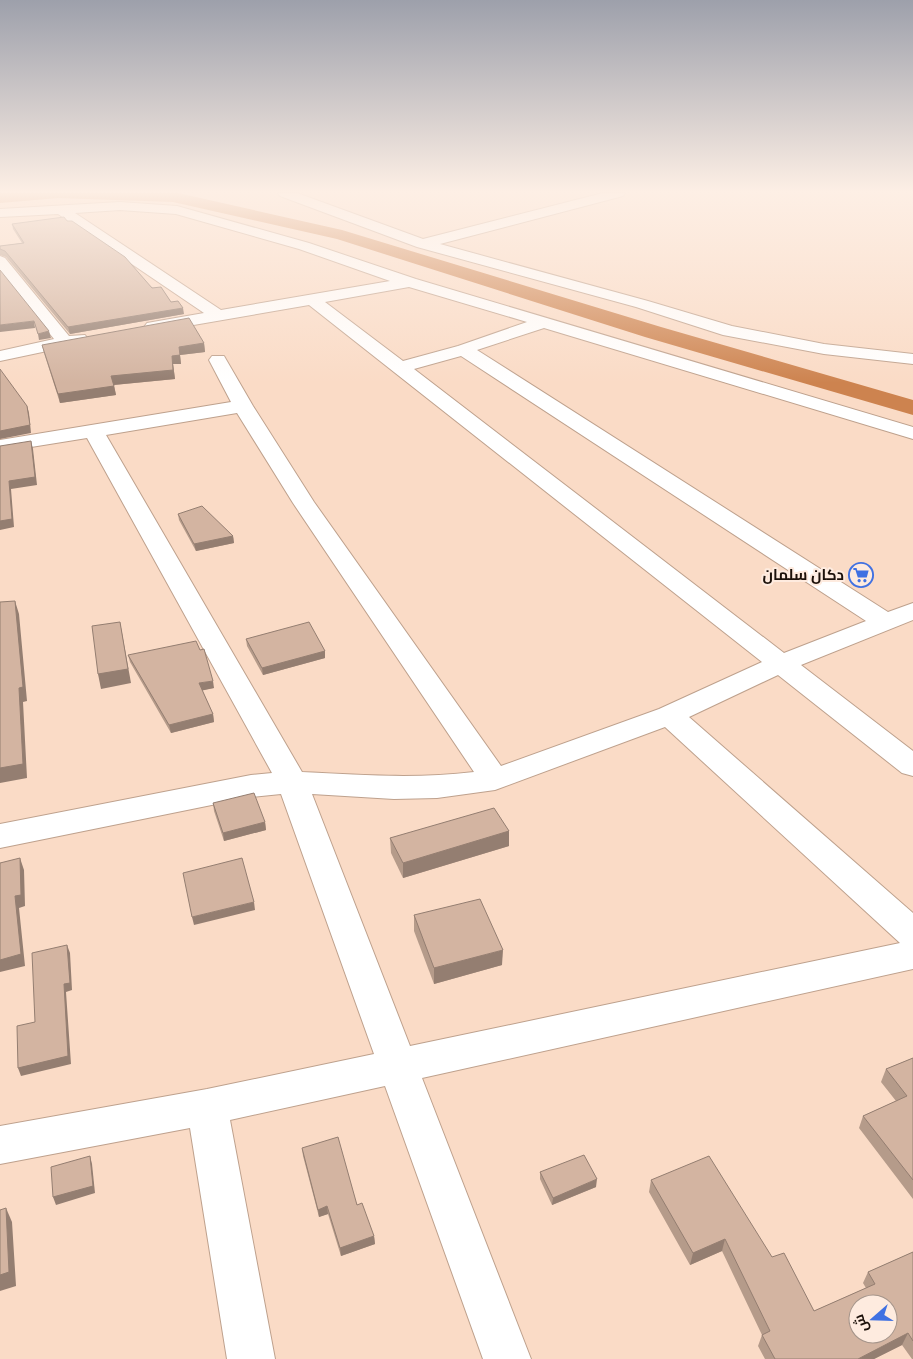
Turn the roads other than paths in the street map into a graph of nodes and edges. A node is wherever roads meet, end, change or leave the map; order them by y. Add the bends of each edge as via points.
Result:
1 (131, 256) edge
2 (335, 256) edge
3 (468, 256) edge
4 (0, 261) edge
5 (410, 282) junction
6 (313, 300) junction
7 (220, 316) junction
8 (545, 322) junction
9 (141, 329) edge
10 (94, 337) edge
11 (65, 342) junction
12 (464, 350) junction
13 (0, 356) edge
14 (913, 359) edge
15 (218, 360) dead end
16 (398, 368) junction
17 (243, 406) junction
18 (94, 432) junction
19 (913, 433) edge
20 (0, 446) edge
21 (903, 618) edge
22 (782, 663) junction
23 (669, 714) junction
24 (913, 766) edge
25 (495, 780) junction
26 (292, 782) junction
27 (0, 836) edge
28 (913, 934) edge
29 (913, 955) edge
30 (400, 1066) junction
31 (207, 1107) junction
32 (0, 1145) edge
33 (251, 1359) edge
34 (507, 1359) edge

1 - 7 street
2 - 5 street
3 - 14 street via 729,331 815,348
4 - 11 street
5 - 6 street
5 - 8 street
6 - 7 street
6 - 16 street
7 - 9 street
8 - 12 street
8 - 19 street
10 - 11 street
11 - 13 street
12 - 16 street
12 - 21 street
15 - 17 street
16 - 22 street
17 - 18 street
17 - 25 street via 304,503
18 - 20 street
18 - 26 street
21 - 22 street
22 - 23 street
22 - 24 street
23 - 25 street
23 - 28 street
25 - 26 street via 394,788
26 - 27 street via 215,792
26 - 30 street
29 - 30 street
30 - 31 street
30 - 34 street
31 - 32 street
31 - 33 street

